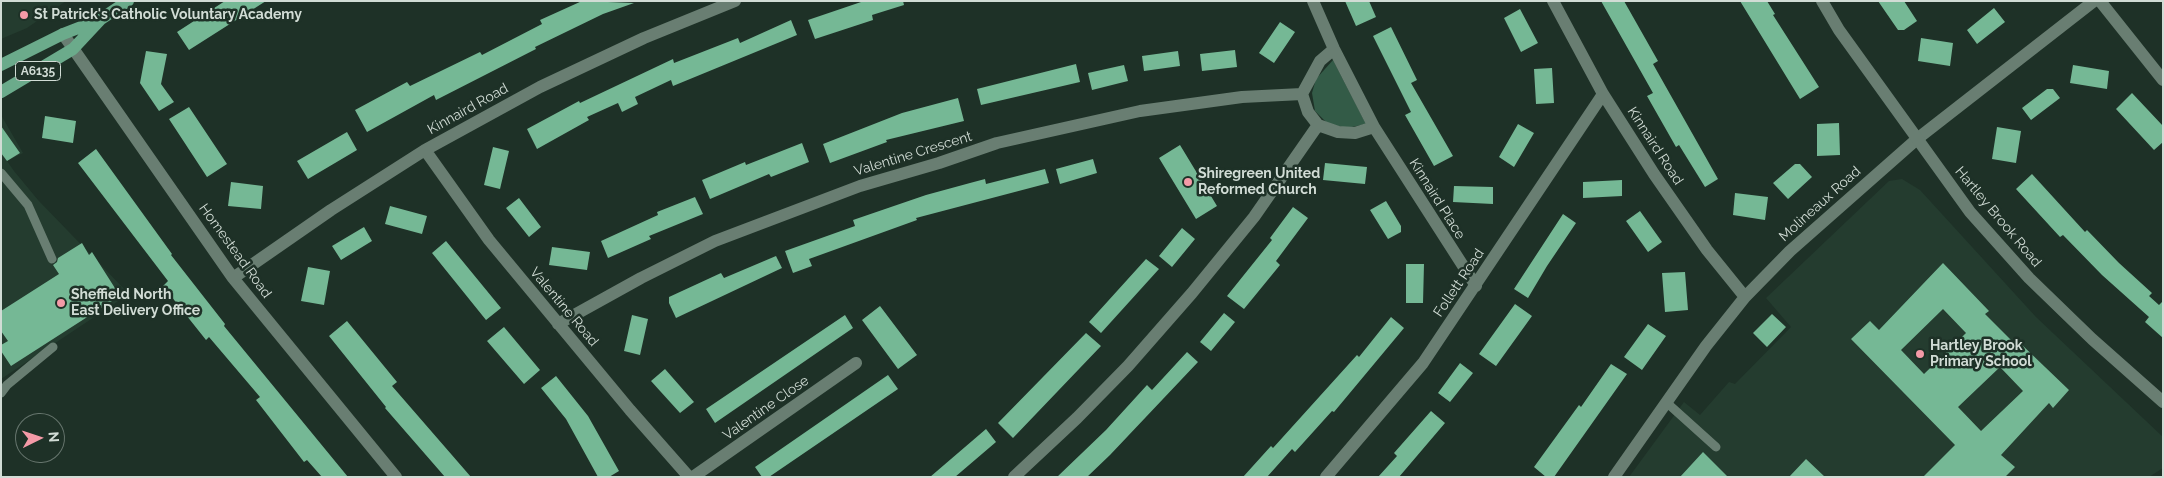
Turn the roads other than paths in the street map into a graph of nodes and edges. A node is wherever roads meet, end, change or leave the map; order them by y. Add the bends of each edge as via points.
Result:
1 (128, 1) edge
2 (735, 1) edge
3 (1313, 1) edge
4 (1553, 1) edge
5 (1822, 1) edge
6 (2094, 1) edge
7 (2100, 1) edge
8 (101, 19) junction
9 (63, 34) junction
10 (73, 49) junction
11 (1334, 49) junction
12 (1, 65) edge
13 (2163, 80) edge
14 (1, 92) edge
15 (1302, 94) junction
16 (1604, 94) junction
17 (1318, 125) junction
18 (1374, 127) junction
19 (1916, 139) junction
20 (425, 150) junction
21 (1, 173) edge
22 (52, 259) dead end
23 (233, 278) junction
24 (1476, 286) junction
25 (1745, 297) junction
26 (558, 324) junction
27 (53, 348) dead end
28 (856, 363) dead end
29 (1, 392) edge
30 (1666, 402) junction
31 (2163, 402) edge
32 (1716, 447) dead end
33 (396, 477) edge
34 (689, 477) edge
35 (693, 477) edge
36 (1014, 477) edge
37 (1326, 477) edge
38 (1614, 477) edge

1 - 8 main road, A6135
2 - 20 street, Kinnaird Road via 644,38 540,87
3 - 11 street, Kinnaird Place
4 - 16 street, Kinnaird Road
5 - 19 street, Hartley Brook Road
6 - 19 street, Molineaux Road
7 - 13 street
8 - 9 main road, A6135
8 - 10 main road, A6135
9 - 10 street, Homestead Road
9 - 12 main road, A6135
10 - 14 main road, A6135
10 - 23 street, Homestead Road
11 - 15 street via 1320,61
11 - 18 street, Kinnaird Place
15 - 17 street via 1308,112
15 - 26 street, Valentine Crescent via 1242,97 1140,111 997,143 860,186 715,241
16 - 24 street, Follett Road
16 - 25 street, Kinnaird Road via 1654,174
17 - 18 street via 1338,132 1355,133
17 - 36 street via 1254,217 1192,293 1102,392
18 - 24 street, Kinnaird Place
19 - 25 street, Molineaux Road via 1790,251
19 - 31 street, Hartley Brook Road via 1970,212 2029,278
20 - 23 street, Kinnaird Road
20 - 26 street, Valentine Road via 489,240
21 - 22 lane via 28,206
23 - 33 street, Homestead Road
24 - 37 street, Follett Road via 1423,363
25 - 30 street, Molineaux Road
26 - 34 street, Valentine Road
27 - 29 lane
28 - 35 street, Valentine Close
30 - 32 lane
30 - 38 street, Molineaux Road

